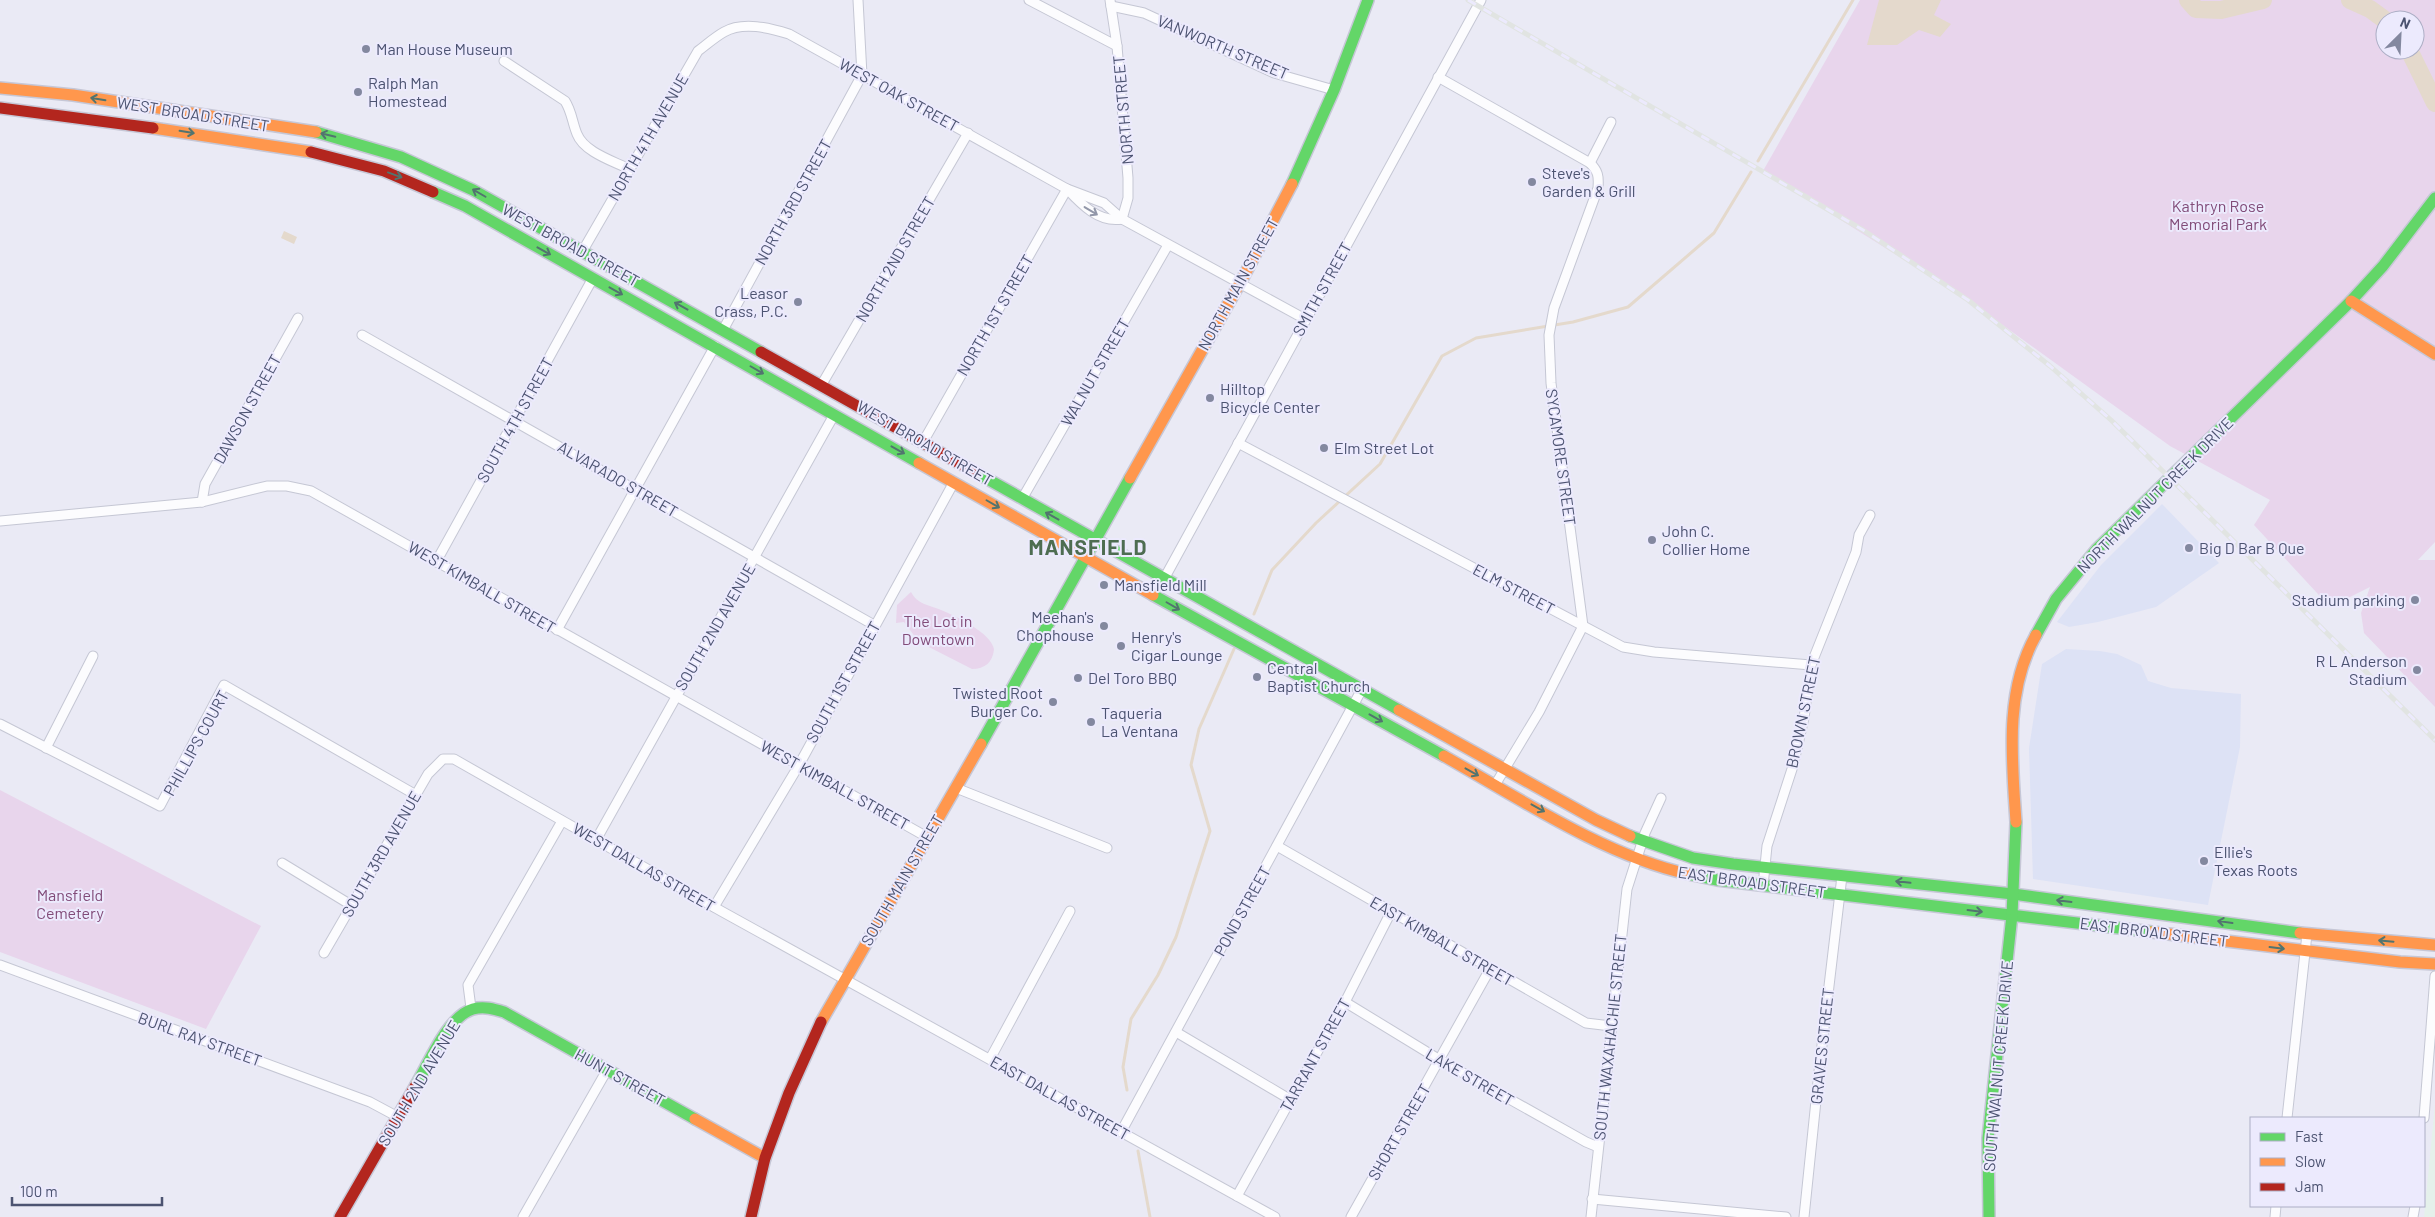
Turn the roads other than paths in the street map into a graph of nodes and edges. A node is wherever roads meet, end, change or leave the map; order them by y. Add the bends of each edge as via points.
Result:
1 (858, 0) edge
2 (1029, 0) edge
3 (1368, 0) edge
4 (1481, 0) edge
5 (1110, 3) edge
6 (725, 31) joint
7 (1117, 46) junction
8 (504, 62) dead end
9 (862, 74) junction
10 (1438, 77) junction
11 (0, 88) edge
12 (1334, 90) junction
13 (0, 108) edge
14 (170, 110) junction
15 (1611, 122) dead end
16 (168, 129) junction
17 (968, 133) junction
18 (354, 142) junction
19 (349, 160) junction
20 (1590, 163) junction
21 (629, 169) junction
22 (1067, 189) junction
23 (2435, 198) edge
24 (1122, 219) junction
25 (1168, 245) junction
26 (582, 252) junction
27 (574, 267) junction
28 (593, 278) junction
29 (1240, 284) junction
30 (2352, 301) junction
31 (298, 318) dead end
32 (1305, 319) junction
33 (723, 330) junction
34 (362, 335) dead end
35 (715, 346) junction
36 (2435, 354) edge
37 (822, 384) junction
38 (834, 415) junction
39 (515, 420) junction
40 (923, 442) junction
41 (1238, 442) junction
42 (962, 466) junction
43 (954, 482) junction
44 (635, 489) junction
45 (1022, 499) junction
46 (202, 502) junction
47 (1870, 515) dead end
48 (0, 521) edge
49 (1094, 540) junction
50 (1085, 556) junction
51 (755, 557) junction
52 (436, 562) junction
53 (1164, 579) junction
54 (1213, 606) junction
55 (1204, 622) junction
56 (874, 625) junction
57 (1583, 626) junction
58 (557, 630) junction
59 (1277, 642) junction
60 (93, 656) dead end
61 (1268, 657) junction
62 (1811, 665) junction
63 (1362, 689) junction
64 (676, 695) junction
65 (1352, 704) junction
66 (0, 724) edge
67 (46, 748) junction
68 (443, 759) joint
69 (798, 765) junction
70 (1504, 768) junction
71 (1495, 785) junction
72 (956, 788) junction
73 (416, 795) junction
74 (1661, 798) dead end
75 (562, 821) junction
76 (927, 837) junction
77 (596, 840) junction
78 (1642, 842) junction
79 (1277, 846) junction
80 (1107, 848) dead end
81 (1636, 858) junction
82 (282, 863) dead end
83 (1764, 868) junction
84 (1842, 876) junction
85 (1763, 886) junction
86 (2014, 894) junction
87 (1840, 895) junction
88 (351, 905) junction
89 (714, 906) junction
90 (1070, 910) dead end
91 (1392, 912) junction
92 (2012, 915) junction
93 (2179, 916) junction
94 (2176, 934) junction
95 (2307, 934) junction
96 (2435, 945) edge
97 (2305, 951) junction
98 (324, 953) dead end
99 (0, 964) edge
100 (2435, 964) edge
101 (1490, 968) junction
102 (2435, 976) edge
103 (844, 978) junction
104 (1345, 1002) junction
105 (471, 1008) junction
106 (1611, 1026) junction
107 (1176, 1032) junction
108 (990, 1059) junction
109 (1440, 1060) junction
110 (607, 1070) junction
111 (1290, 1100) junction
112 (398, 1116) junction
113 (2286, 1117) edge
114 (2424, 1117) edge
115 (1121, 1132) junction
116 (1598, 1146) junction
117 (765, 1158) junction
118 (1237, 1196) junction
119 (1592, 1199) junction
120 (340, 1217) edge
121 (523, 1217) edge
122 (751, 1217) edge
123 (1274, 1217) edge
124 (1351, 1217) edge
125 (1590, 1217) edge
126 (1786, 1217) edge
127 (1804, 1217) edge
128 (1989, 1217) edge

1 - 9 street
2 - 7 street
3 - 12 main road, NORTH MAIN STREET
4 - 10 street, SMITH STREET
5 - 7 street, NORTH STREET
5 - 12 street, VANWORTH STREET via 1144,13 1274,73
6 - 9 street, WEST OAK STREET via 746,27 768,28 789,34
6 - 21 street, NORTH 4TH AVENUE via 698,51
7 - 24 street, NORTH STREET via 1128,178 1128,198
8 - 21 street via 564,101 571,110 578,137 591,150
9 - 17 street, WEST OAK STREET
9 - 33 street, NORTH 3RD STREET
10 - 20 street
10 - 32 street, SMITH STREET
14 -> 11 main road, WEST BROAD STREET
12 - 29 main road, NORTH MAIN STREET via 1301,168
13 - 16 main road, WEST BROAD STREET
14 - 16 main road
18 -> 14 main road, WEST BROAD STREET via 307,131
15 - 20 street
16 -> 19 main road, WEST BROAD STREET
17 - 22 street, WEST OAK STREET
17 - 37 street, NORTH 2ND STREET
18 - 19 main road
26 -> 18 main road, WEST BROAD STREET via 432,169
19 -> 27 main road, WEST BROAD STREET via 447,197
20 - 57 street, SYCAMORE STREET via 1598,171 1598,188 1562,286 1552,322 1549,353
21 - 26 street, NORTH 4TH AVENUE
22 - 24 street, WEST OAK STREET via 1104,203
22 -> 24 street, WEST OAK STREET via 1095,214 1112,221
22 - 40 street, NORTH 1ST STREET
23 - 30 main road, NORTH WALNUT CREEK DRIVE
24 - 25 street, WEST OAK STREET
25 - 29 street, WEST OAK STREET
25 - 45 street, WALNUT STREET
26 - 27 main road
33 -> 26 main road, WEST BROAD STREET
27 - 28 main road, WEST BROAD STREET
28 -> 35 main road, WEST BROAD STREET
28 - 39 street, SOUTH 4TH STREET
29 - 32 street, WEST OAK STREET
29 - 49 main road, NORTH MAIN STREET
30 - 36 main road
30 - 86 main road, NORTH WALNUT CREEK DRIVE via 2097,549 2048,611 2033,640 2018,682 2012,720 2017,835
31 - 46 street, DAWSON STREET via 205,484
32 - 41 street, SMITH STREET
33 - 35 main road
33 - 37 main road, WEST BROAD STREET
34 - 39 street, ALVARADO STREET
35 -> 38 main road, WEST BROAD STREET
35 - 44 street
37 - 40 main road, WEST BROAD STREET
38 -> 43 main road, WEST BROAD STREET
38 - 51 street, SOUTH 2ND AVENUE
39 - 44 street, ALVARADO STREET
39 - 52 street, SOUTH 4TH STREET
40 - 42 main road, WEST BROAD STREET
41 - 53 street, SMITH STREET
41 - 57 street, ELM STREET
42 - 43 main road
42 - 45 main road, WEST BROAD STREET
43 -> 50 main road, WEST BROAD STREET
43 - 56 street, SOUTH 1ST STREET
44 - 51 street, ALVARADO STREET
44 - 58 street
49 -> 45 main road, WEST BROAD STREET
46 - 48 street, WEST KIMBALL STREET
46 - 52 street, WEST KIMBALL STREET via 267,486 311,491
47 - 62 street, BROWN STREET via 1859,534 1856,552
49 - 50 main road, NORTH MAIN STREET
49 - 53 main road, EAST BROAD STREET
50 -> 55 main road, EAST BROAD STREET
50 - 72 main road, SOUTH MAIN STREET
51 - 56 street, ALVARADO STREET
51 - 64 street, SOUTH 2ND AVENUE
52 - 58 street, WEST KIMBALL STREET
53 - 54 main road, EAST BROAD STREET
54 - 55 main road
54 - 59 main road, EAST BROAD STREET
55 - 61 main road, EAST BROAD STREET
56 - 69 street, SOUTH 1ST STREET
57 - 62 street, ELM STREET via 1623,647
57 - 70 street via 1539,712
58 - 64 street, WEST KIMBALL STREET
59 - 61 main road
59 - 63 main road, EAST BROAD STREET
60 - 67 street
61 - 65 main road, EAST BROAD STREET
62 - 83 street, BROWN STREET via 1794,766 1767,846
63 - 65 street, POND STREET
63 - 70 main road, EAST BROAD STREET
64 - 69 street, WEST KIMBALL STREET
64 - 77 street, SOUTH 2ND AVENUE
65 -> 71 main road, EAST BROAD STREET
65 - 79 street, POND STREET
66 - 67 street, PHILLIPS COURT
67 - 73 street, PHILLIPS COURT via 160,806 224,684
68 - 73 street, SOUTH 3RD AVENUE via 434,766
68 - 75 street, WEST DALLAS STREET via 454,759
69 - 76 street, WEST KIMBALL STREET
69 - 89 street, SOUTH 1ST STREET
70 - 71 street
70 - 78 main road, EAST BROAD STREET
71 -> 81 main road, EAST BROAD STREET via 1586,836
72 - 76 main road, SOUTH MAIN STREET
72 - 80 street
73 - 88 street, SOUTH 3RD AVENUE
74 - 78 street, SOUTH WAXAHACHIE STREET
75 - 77 street, WEST DALLAS STREET
75 - 105 street, SOUTH 2ND AVENUE via 468,985
76 - 103 main road, SOUTH MAIN STREET
77 - 89 street, WEST DALLAS STREET
78 - 81 street, SOUTH WAXAHACHIE STREET
78 - 83 main road, EAST BROAD STREET via 1693,858
79 - 91 street, EAST KIMBALL STREET
79 - 107 street, POND STREET
81 - 85 main road, EAST BROAD STREET via 1691,876
81 - 106 street, SOUTH WAXAHACHIE STREET via 1626,893
82 - 88 street
83 - 84 main road, EAST BROAD STREET
83 - 85 street, BROWN STREET
86 -> 84 main road, EAST BROAD STREET
84 - 87 street, GRAVES STREET
85 - 87 main road, EAST BROAD STREET
86 - 92 main road, NORTH WALNUT CREEK DRIVE
93 -> 86 main road, EAST BROAD STREET
87 -> 92 main road, EAST BROAD STREET
87 - 127 street, GRAVES STREET
88 - 98 street, SOUTH 3RD AVENUE
89 - 103 street, WEST DALLAS STREET
90 - 108 street
91 - 101 street, EAST KIMBALL STREET
91 - 104 street, TARRANT STREET
92 - 94 main road, EAST BROAD STREET
92 - 128 main road, SOUTH WALNUT CREEK DRIVE via 1988,1138
93 - 94 main road
95 -> 93 main road, EAST BROAD STREET
94 -> 97 main road, EAST BROAD STREET
96 -> 95 main road, EAST BROAD STREET
95 - 97 street
97 - 100 main road, EAST BROAD STREET
97 - 113 street
99 - 112 street, BURL RAY STREET via 370,1102
101 - 106 street, EAST KIMBALL STREET via 1586,1023
101 - 109 street, SHORT STREET
102 - 114 street
103 - 108 street, EAST DALLAS STREET
103 - 117 main road, SOUTH MAIN STREET via 807,1051
104 - 109 street, LAKE STREET
104 - 111 street, TARRANT STREET
105 - 110 main road, HUNT STREET via 486,1007 504,1012
105 - 112 main road, SOUTH 2ND AVENUE via 450,1026
106 - 116 street, SOUTH WAXAHACHIE STREET
107 - 111 street
107 - 115 street, POND STREET
108 - 115 street, EAST DALLAS STREET
109 - 116 street, LAKE STREET
109 - 124 street, SHORT STREET
110 - 117 main road, HUNT STREET
110 - 121 street
111 - 118 street, TARRANT STREET
112 - 120 main road, SOUTH 2ND AVENUE
115 - 118 street, EAST DALLAS STREET
116 - 119 street, SOUTH WAXAHACHIE STREET
117 - 122 main road, SOUTH MAIN STREET
118 - 123 street, EAST DALLAS STREET
119 - 125 street, SOUTH WAXAHACHIE STREET
119 - 126 street

